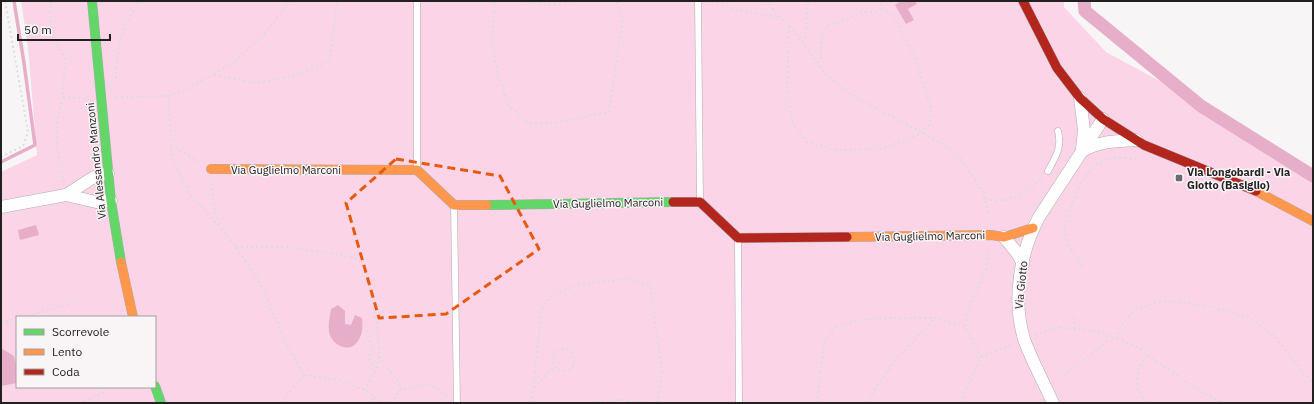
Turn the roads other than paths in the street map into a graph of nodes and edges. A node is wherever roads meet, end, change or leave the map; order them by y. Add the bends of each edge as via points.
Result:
1 (92, 1) edge
2 (417, 1) edge
3 (698, 1) edge
4 (1023, 1) edge
5 (1080, 98) junction
6 (1103, 119) junction
7 (1058, 131) dead end
8 (1138, 140) junction
9 (1081, 152) junction
10 (211, 170) dead end
11 (417, 170) junction
12 (1048, 171) road end
13 (108, 174) junction
14 (66, 194) junction
15 (111, 201) junction
16 (700, 202) junction
17 (454, 205) junction
18 (1, 207) edge
19 (1313, 221) edge
20 (1033, 228) junction
21 (1004, 236) junction
22 (738, 238) junction
23 (1023, 264) junction
24 (133, 316) edge
25 (156, 388) edge
26 (161, 403) edge
27 (457, 403) edge
28 (739, 403) edge
29 (1053, 403) edge

1 - 13 street, Via Alessandro Manzoni via 96,99
2 - 11 lane
3 - 16 lane
4 - 5 street via 1057,68
5 - 6 street
5 - 9 street, Via Giotto via 1084,130
6 - 8 street
6 - 9 street, Via Giotto
7 - 12 lane via 1059,151
8 - 9 street via 1104,142
8 - 19 street via 1184,162 1251,188
9 - 20 street, Via Giotto
10 - 11 street, Via Guglielmo Marconi
11 - 17 street
13 - 14 street via 94,176
13 - 15 street, Via Alessandro Manzoni
14 - 15 street via 96,202
14 - 18 street
15 - 24 street, Via Alessandro Manzoni
16 - 17 street, Via Guglielmo Marconi
16 - 22 street
17 - 27 lane
20 - 21 street, Via Guglielmo Marconi
20 - 23 street, Via Giotto
21 - 22 street, Via Guglielmo Marconi
21 - 23 street
22 - 28 lane
23 - 29 street, Via Giotto via 1018,315 1024,340
25 - 26 street

